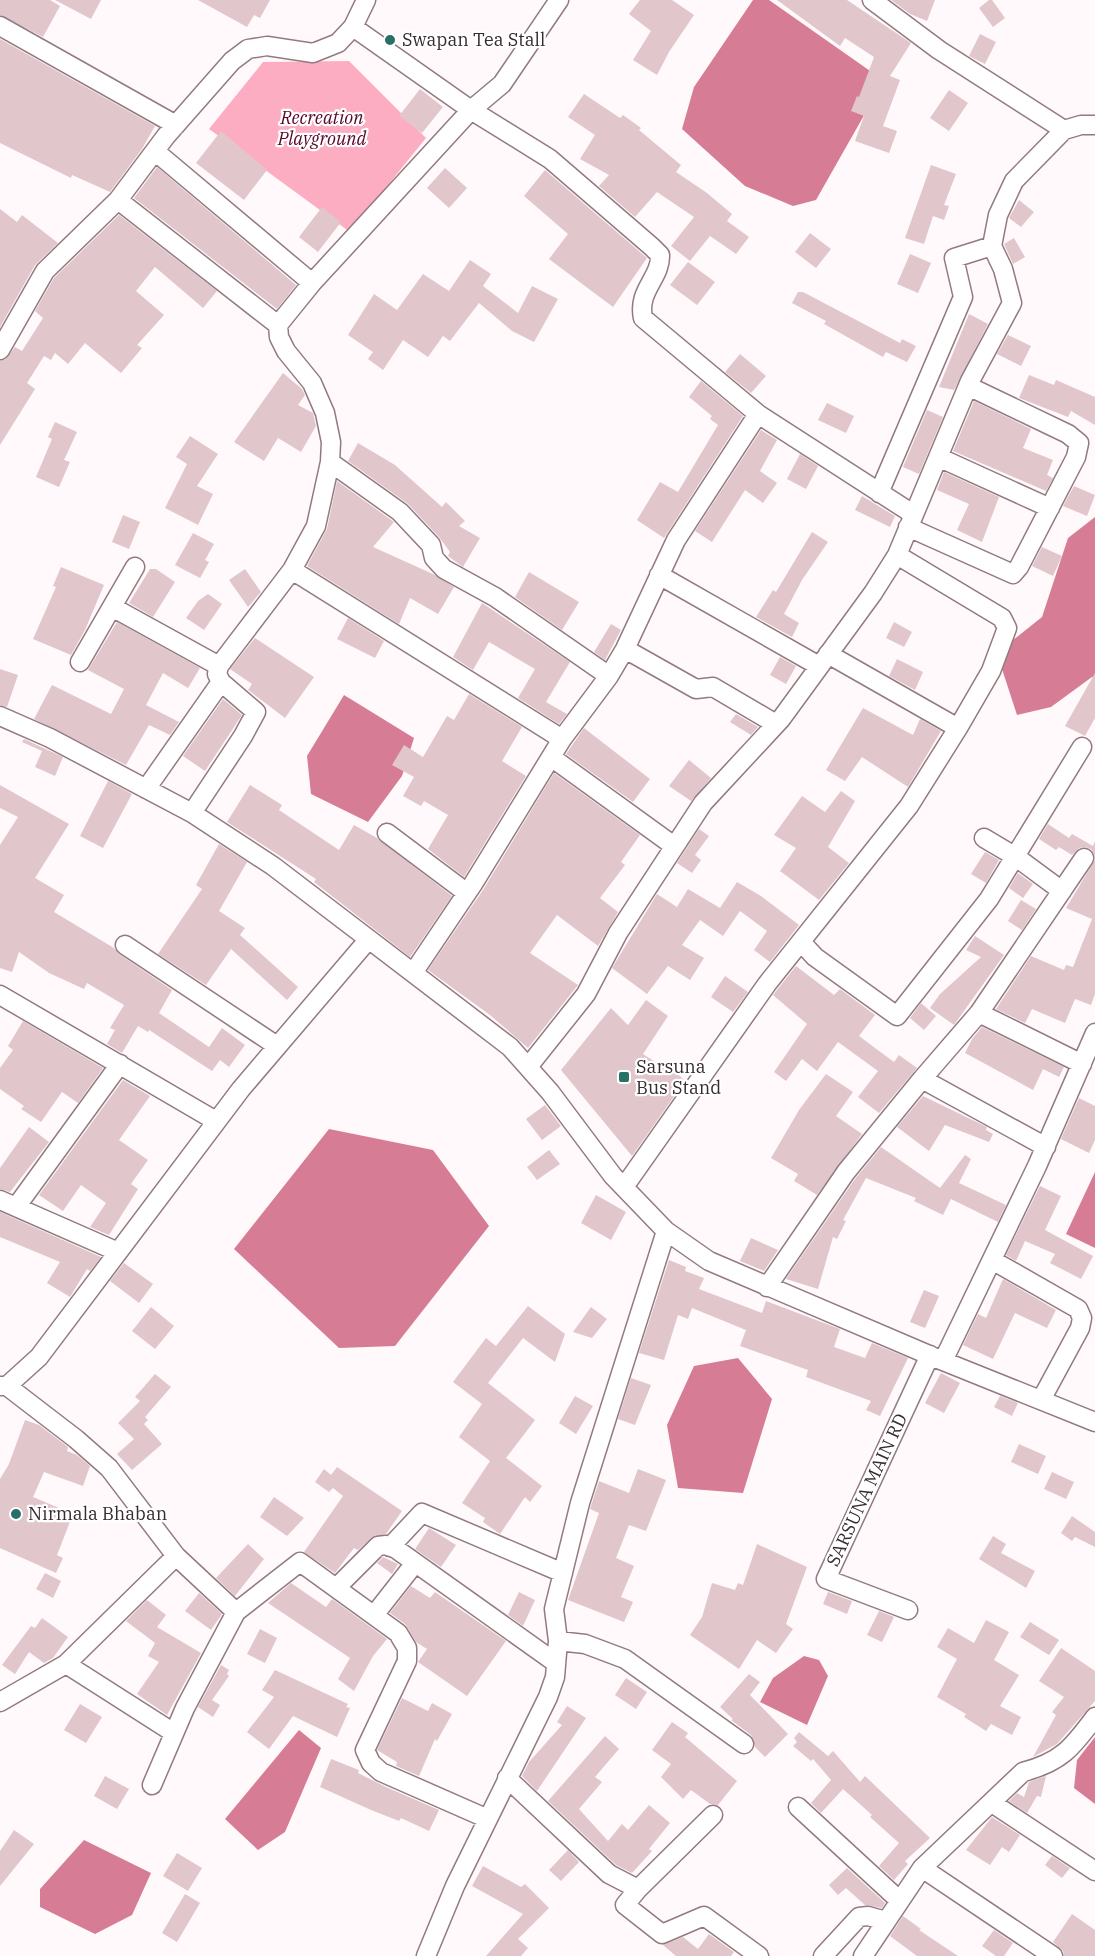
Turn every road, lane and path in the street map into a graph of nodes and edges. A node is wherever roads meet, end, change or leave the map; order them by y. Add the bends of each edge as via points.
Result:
1 (366, 0) edge
2 (558, 0) edge
3 (872, 0) edge
4 (0, 26) edge
5 (353, 27) junction
6 (471, 110) junction
7 (176, 125) junction
8 (1095, 125) edge
9 (1064, 130) junction
10 (156, 152) junction
11 (118, 200) junction
12 (992, 246) junction
13 (312, 283) junction
14 (278, 325) junction
15 (0, 350) edge
16 (968, 386) junction
17 (758, 414) junction
18 (938, 457) junction
19 (330, 462) junction
20 (879, 493) junction
21 (1050, 508) junction
22 (910, 521) junction
23 (897, 555) junction
24 (135, 567) dead end
25 (292, 570) junction
26 (659, 575) junction
27 (112, 607) junction
28 (625, 649) junction
29 (824, 660) junction
30 (80, 662) dead end
31 (220, 674) junction
32 (609, 676) junction
33 (0, 716) edge
34 (776, 724) junction
35 (958, 728) junction
36 (562, 739) junction
37 (1082, 747) dead end
38 (551, 757) junction
39 (146, 789) junction
40 (192, 813) junction
41 (387, 833) dead end
42 (984, 838) dead end
43 (674, 846) junction
44 (1016, 857) junction
45 (1084, 858) dead end
46 (1062, 891) junction
47 (467, 894) junction
48 (368, 939) junction
49 (801, 942) junction
50 (125, 945) dead end
51 (413, 973) junction
52 (0, 995) edge
53 (979, 1012) junction
54 (1095, 1033) edge
55 (277, 1046) junction
56 (120, 1064) junction
57 (1082, 1064) junction
58 (528, 1067) junction
59 (922, 1079) junction
60 (216, 1121) junction
61 (1046, 1147) junction
62 (624, 1187) junction
63 (8, 1203) edge
64 (666, 1231) junction
65 (117, 1251) junction
66 (992, 1260) junction
67 (767, 1287) junction
68 (937, 1358) junction
69 (4, 1386) edge
70 (1041, 1400) junction
71 (1095, 1422) edge
72 (390, 1547) junction
73 (176, 1556) junction
74 (415, 1563) junction
75 (563, 1573) junction
76 (337, 1587) junction
77 (908, 1610) dead end
78 (236, 1612) junction
79 (375, 1614) junction
80 (558, 1641) junction
81 (556, 1663) junction
82 (66, 1664) junction
83 (0, 1702) edge
84 (1095, 1717) edge
85 (174, 1733) junction
86 (744, 1744) dead end
87 (507, 1778) junction
88 (152, 1785) dead end
89 (992, 1803) junction
90 (798, 1807) dead end
91 (713, 1815) dead end
92 (488, 1819) junction
93 (922, 1868) junction
94 (1095, 1871) edge
95 (638, 1889) junction
96 (900, 1901) junction
97 (886, 1922) junction
98 (426, 1956) edge
99 (759, 1956) edge
100 (823, 1956) edge
101 (863, 1956) edge
102 (1053, 1956) edge

1 - 5 street
2 - 6 street via 502,84
3 - 9 street via 939,50
4 - 7 street
5 - 6 street
5 - 7 street via 338,43 313,52 267,46 248,49 232,61
6 - 13 street
6 - 17 street via 550,159 660,255 645,288 643,318
7 - 10 street
8 - 9 street
9 - 12 street via 1014,181 998,215
10 - 11 street
10 - 13 street
11 - 14 street
11 - 15 street via 45,271
12 - 16 street via 1012,303
12 - 20 street via 954,258 963,297
13 - 14 street
14 - 19 street via 282,344 312,383 325,413 331,442
16 - 18 street
16 - 21 street via 1079,443 1076,458
17 - 20 street
17 - 26 street via 676,540
18 - 21 street
18 - 22 street
19 - 25 street via 316,526
19 - 32 street via 400,512 430,545 434,558 444,569 495,597
20 - 22 street
21 - 22 street via 1013,574
22 - 23 street
23 - 29 street
23 - 35 street via 1002,618 1007,628 991,671
24 - 27 street
25 - 31 street
25 - 36 street
26 - 28 street
26 - 29 street
27 - 30 street
27 - 31 street
28 - 32 street
28 - 34 street via 696,689 713,687
29 - 34 street
29 - 35 street
31 - 39 street
31 - 40 street via 256,712
32 - 36 street
33 - 39 street
34 - 43 street via 717,786
35 - 49 street via 909,806
36 - 38 street
37 - 44 street
38 - 43 street
38 - 47 street
39 - 40 street
40 - 48 street via 273,866
41 - 47 street
42 - 44 street
43 - 58 street via 618,933 586,994
44 - 46 street
44 - 49 street via 989,899 897,1016 815,957
45 - 46 street
46 - 53 street
47 - 51 street
48 - 51 street
48 - 55 street
49 - 62 street
50 - 55 street
51 - 58 street via 510,1047
52 - 56 street
53 - 57 street
53 - 59 street
54 - 57 street
55 - 60 street
56 - 60 street
56 - 63 street
57 - 61 street
58 - 62 street
59 - 61 street
59 - 67 street via 846,1172
60 - 65 street
61 - 66 street
62 - 64 street
63 - 65 street
64 - 67 street via 709,1260
64 - 75 street via 583,1492
65 - 69 street via 39,1357
66 - 68 street
66 - 70 street via 1078,1309 1082,1318
67 - 68 street
68 - 70 street
68 - 77 street, SARSUNA MAIN RD via 826,1579
69 - 73 street via 109,1468
70 - 71 street
72 - 74 street
72 - 75 street via 422,1513
72 - 76 street via 378,1546
73 - 78 street
73 - 82 street
74 - 79 street
74 - 81 street
75 - 80 street via 554,1609
76 - 78 street via 300,1562
76 - 79 street
78 - 85 street
79 - 92 street via 398,1634 407,1654 365,1750 371,1763 381,1772
80 - 81 street
80 - 86 street via 585,1644 625,1659
81 - 87 street via 548,1697
82 - 83 street
82 - 85 street
84 - 89 street via 1067,1753 1044,1767 1023,1772
85 - 88 street
87 - 92 street
87 - 95 street via 609,1874
89 - 93 street
89 - 94 street
90 - 96 street
91 - 95 street
92 - 98 street
93 - 96 street
93 - 102 street
95 - 99 street via 625,1905 662,1934 704,1916
96 - 97 street
97 - 100 street via 859,1917
97 - 101 street

